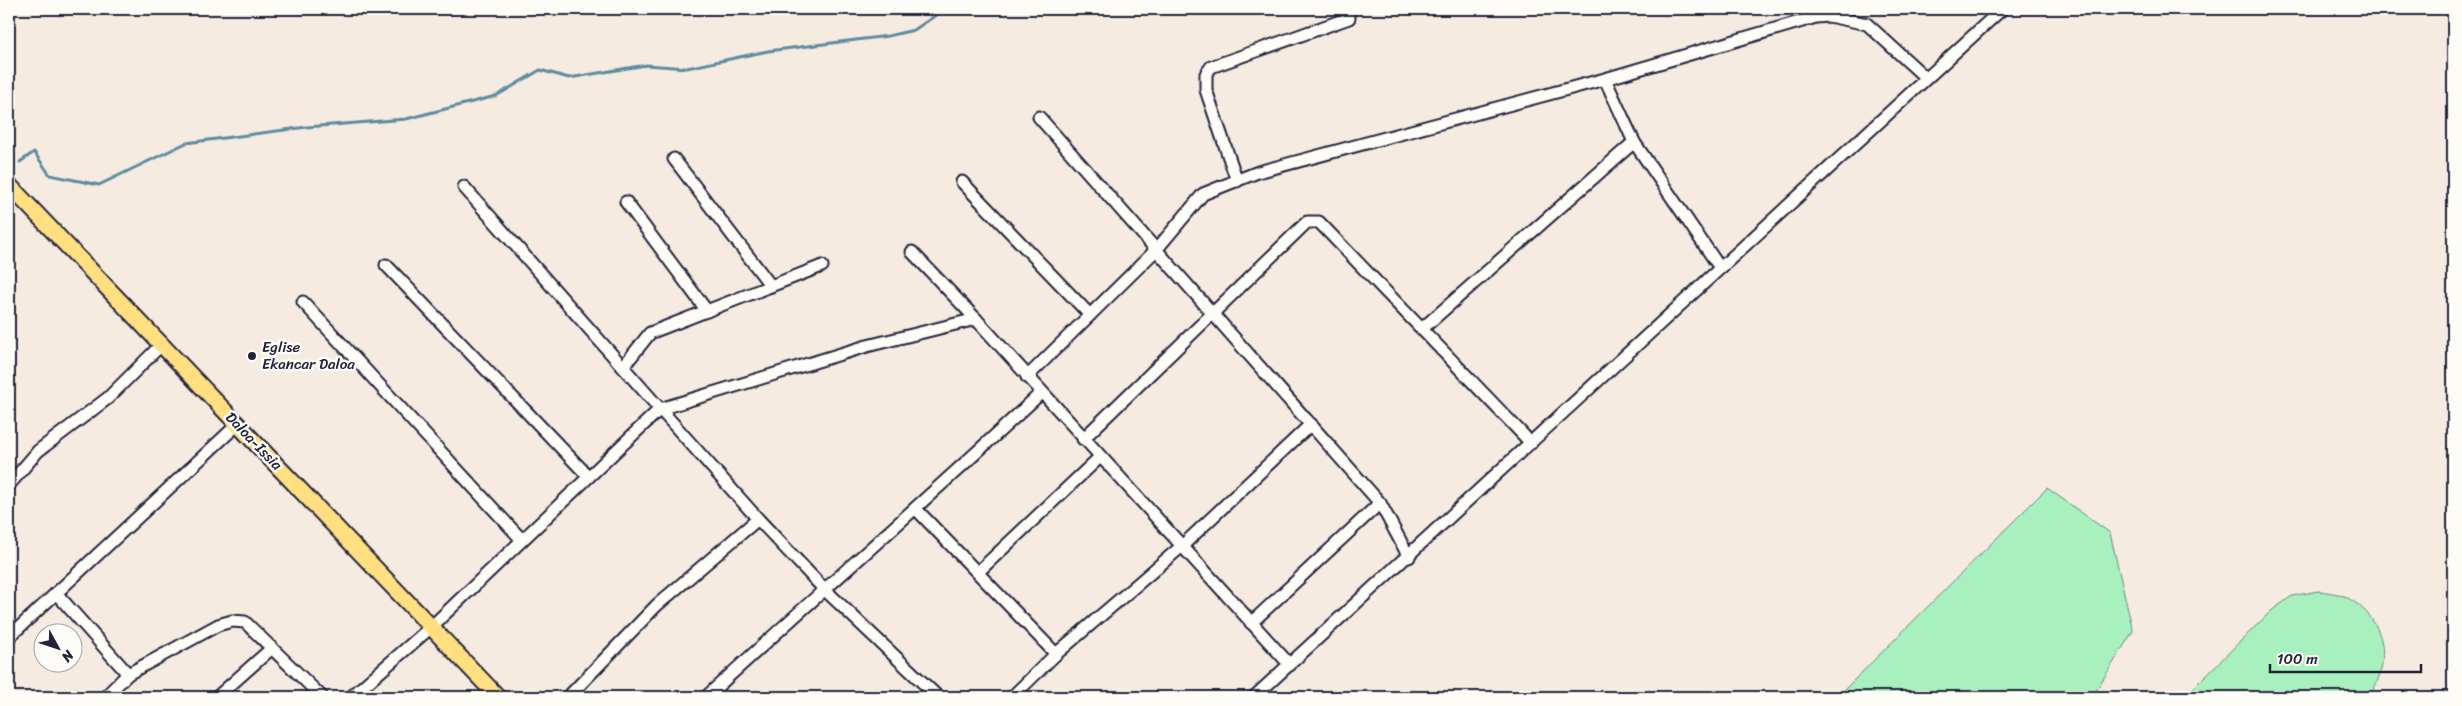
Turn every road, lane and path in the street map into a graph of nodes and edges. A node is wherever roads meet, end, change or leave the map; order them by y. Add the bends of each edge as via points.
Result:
1 (2002, 9) edge
2 (1349, 18) dead end
3 (1926, 78) junction
4 (1605, 80) junction
5 (1039, 117) dead end
6 (1634, 142) junction
7 (674, 159) dead end
8 (1237, 181) junction
9 (962, 182) dead end
10 (9, 184) edge
11 (464, 187) dead end
12 (626, 202) dead end
13 (1157, 249) junction
14 (912, 252) dead end
15 (386, 265) dead end
16 (822, 266) dead end
17 (1720, 268) junction
18 (771, 286) junction
19 (303, 302) dead end
20 (707, 311) junction
21 (1214, 313) junction
22 (1090, 315) junction
23 (976, 319) junction
24 (1423, 328) junction
25 (161, 345) junction
26 (623, 367) junction
27 (1026, 377) junction
28 (1041, 393) junction
29 (660, 409) junction
30 (238, 424) junction
31 (1311, 424) junction
32 (1083, 439) junction
33 (1532, 443) junction
34 (1100, 457) junction
35 (588, 476) junction
36 (9, 485) edge
37 (1380, 503) junction
38 (916, 509) junction
39 (758, 520) junction
40 (522, 540) junction
41 (1182, 546) junction
42 (1409, 557) junction
43 (978, 572) junction
44 (824, 589) junction
45 (56, 593) junction
46 (1251, 623) junction
47 (431, 627) junction
48 (9, 636) edge
49 (272, 648) junction
50 (1056, 654) junction
51 (1290, 665) junction
52 (128, 674) junction
53 (105, 697) edge
54 (217, 697) edge
55 (322, 697) edge
56 (351, 697) edge
57 (498, 697) edge
58 (568, 697) edge
59 (706, 697) edge
60 (938, 697) edge
61 (1012, 697) edge
62 (1254, 697) edge

1 - 3 street
2 - 8 street via 1211,67 1206,74 1206,90
3 - 4 street via 1867,24 1829,16 1816,17
3 - 17 street
4 - 6 street
4 - 8 street via 1258,172
5 - 13 street
6 - 17 street
6 - 24 street
7 - 18 street
8 - 13 street via 1203,194
9 - 22 street
10 - 25 main road, Daloa-Issia
11 - 26 street
12 - 20 street
13 - 21 street
13 - 22 street
14 - 23 street
15 - 35 street
16 - 18 street
17 - 33 street
18 - 20 street
19 - 40 street
20 - 26 street via 650,333
21 - 24 street via 1307,222 1319,222
21 - 31 street
21 - 32 street
22 - 27 street
23 - 27 street
23 - 29 street via 867,346
24 - 33 street
25 - 30 main road, Daloa-Issia
25 - 36 street via 108,398 38,451
26 - 29 street
27 - 28 street
28 - 32 street
28 - 38 street
29 - 35 street
29 - 39 street
30 - 45 street
30 - 47 main road, Daloa-Issia
31 - 37 street
31 - 41 street
32 - 34 street
33 - 42 street
34 - 41 street
34 - 43 street
35 - 40 street
37 - 42 street
37 - 46 street
38 - 43 street
38 - 44 street
39 - 44 street
39 - 58 street via 657,606
40 - 47 street
41 - 46 street
41 - 50 street
42 - 51 street
43 - 50 street
44 - 59 street
44 - 60 street
45 - 48 street
45 - 52 street
46 - 51 street
47 - 56 street
47 - 57 main road, Daloa-Issia
49 - 52 street via 245,622 232,620 218,624
49 - 54 street
49 - 55 street
50 - 61 street
51 - 62 street
52 - 53 street

